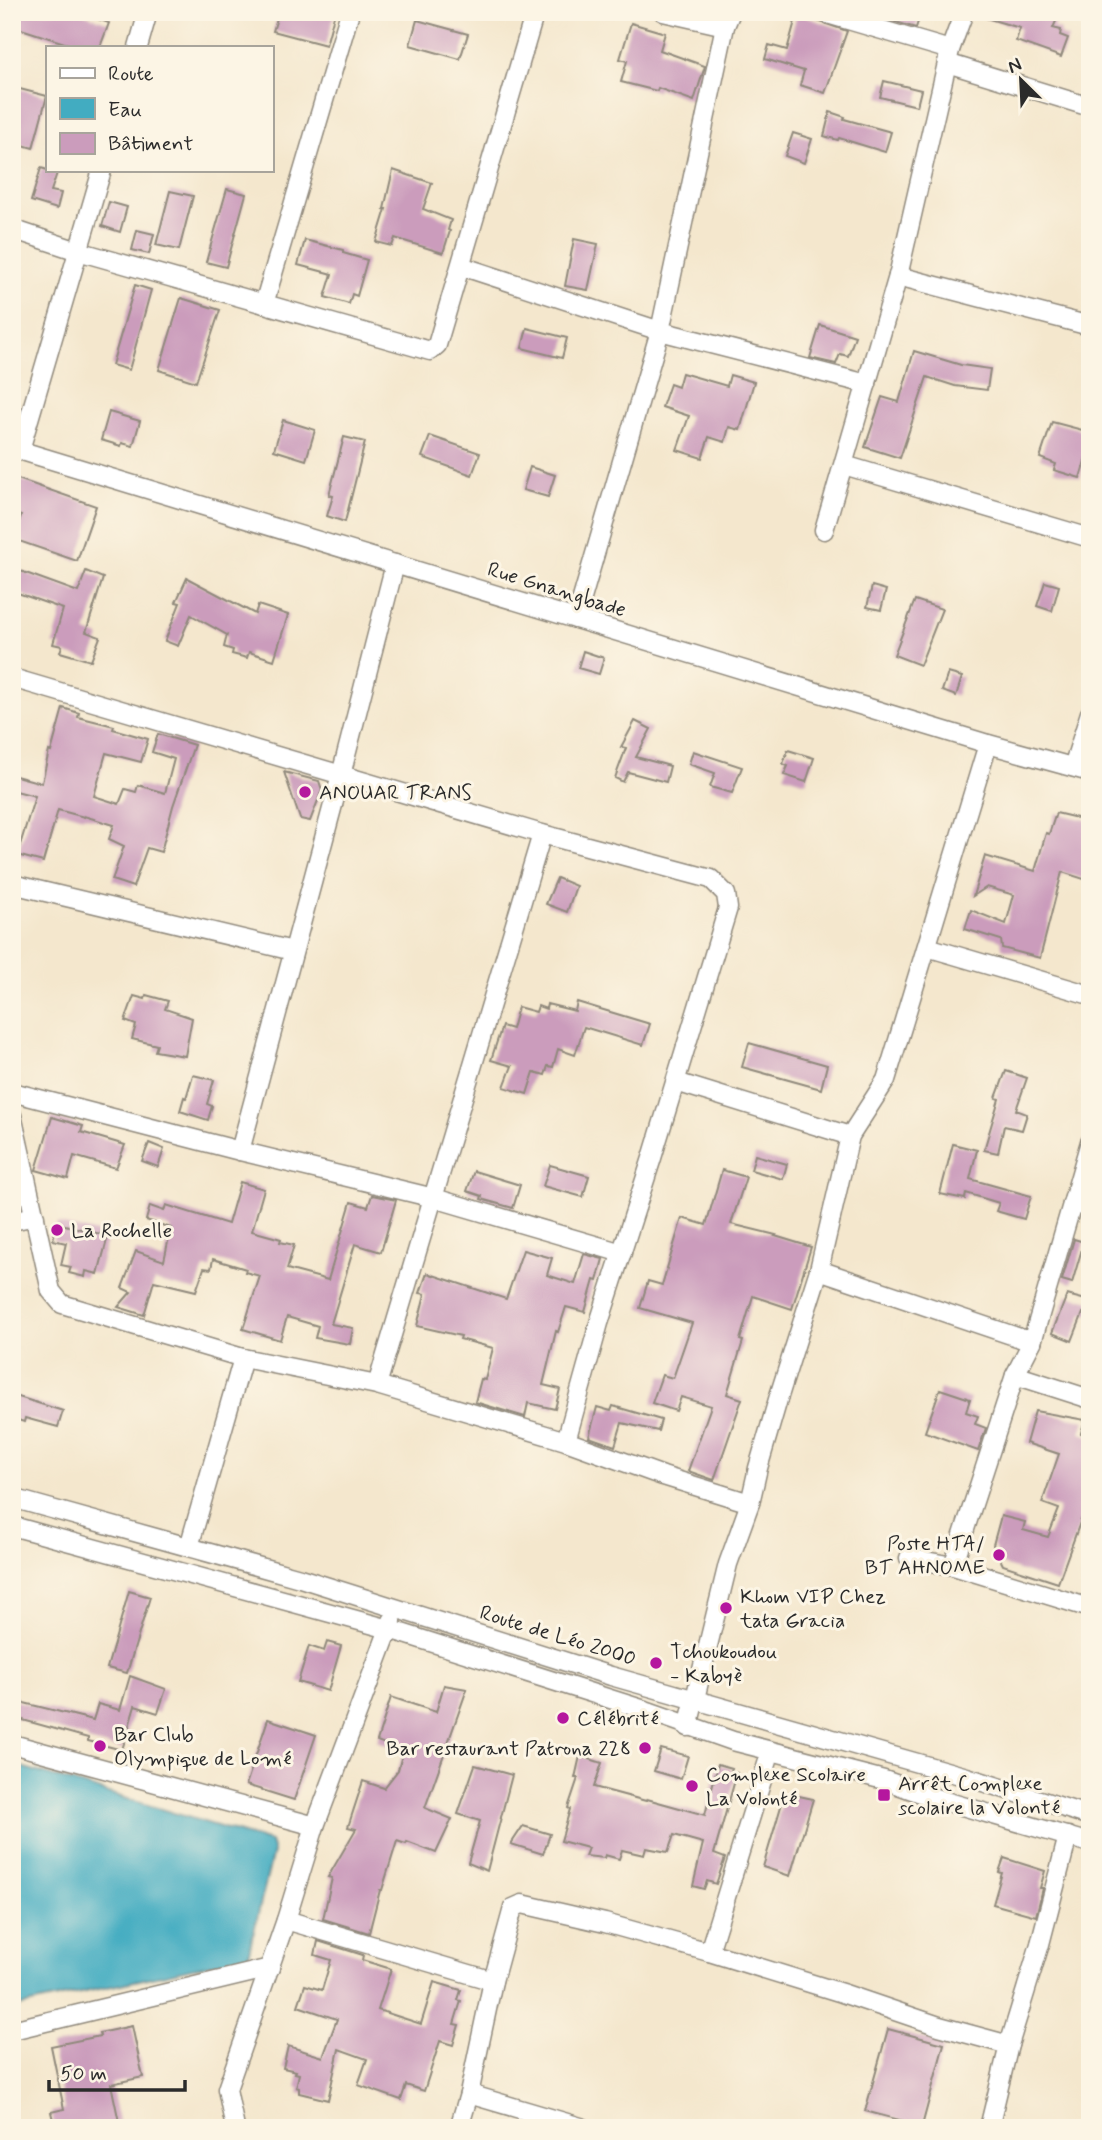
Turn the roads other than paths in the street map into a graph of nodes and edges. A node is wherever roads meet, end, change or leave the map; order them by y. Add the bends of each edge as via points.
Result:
1 (148, 12) edge
2 (349, 12) edge
3 (535, 12) edge
4 (663, 12) edge
5 (821, 12) edge
6 (964, 12) edge
7 (728, 19) edge
8 (138, 46) edge
9 (948, 56) junction
10 (1090, 107) edge
11 (101, 172) edge
12 (12, 229) edge
13 (78, 251) junction
14 (461, 266) junction
15 (898, 276) junction
16 (264, 304) junction
17 (1090, 326) edge
18 (660, 331) junction
19 (867, 384) junction
20 (16, 449) edge
21 (844, 465) junction
22 (824, 530) dead end
23 (1090, 538) edge
24 (395, 564) junction
25 (576, 619) junction
26 (12, 678) edge
27 (1090, 713) edge
28 (988, 744) junction
29 (1081, 769) edge
30 (341, 775) junction
31 (542, 834) junction
32 (12, 884) edge
33 (927, 947) junction
34 (293, 951) junction
35 (1090, 995) edge
36 (676, 1082) junction
37 (12, 1092) edge
38 (12, 1115) edge
39 (850, 1136) junction
40 (1090, 1142) edge
41 (240, 1151) junction
42 (434, 1198) junction
43 (1081, 1205) edge
44 (35, 1216) junction
45 (12, 1221) edge
46 (621, 1253) junction
47 (819, 1270) junction
48 (1032, 1342) junction
49 (243, 1358) junction
50 (1014, 1375) junction
51 (377, 1385) junction
52 (1090, 1399) edge
53 (566, 1441) junction
54 (12, 1497) edge
55 (750, 1503) junction
56 (12, 1526) edge
57 (189, 1547) junction
58 (909, 1558) dead end
59 (953, 1566) junction
60 (396, 1607) junction
61 (1090, 1608) edge
62 (389, 1629) junction
63 (695, 1698) junction
64 (688, 1727) junction
65 (12, 1744) edge
66 (771, 1751) junction
67 (1090, 1816) edge
68 (314, 1826) junction
69 (1068, 1836) junction
70 (1090, 1843) edge
71 (285, 1920) junction
72 (709, 1952) junction
73 (270, 1968) junction
74 (494, 1981) junction
75 (12, 2030) edge
76 (1009, 2045) junction
77 (469, 2094) junction
78 (234, 2128) edge
79 (458, 2128) edge
80 (584, 2128) edge
81 (989, 2128) edge

1 - 8 street
2 - 16 street
3 - 14 street
4 - 7 street
5 - 9 street
6 - 9 street
7 - 18 street
9 - 10 street
9 - 15 street
11 - 13 street
12 - 13 street
13 - 16 street
13 - 20 street
14 - 16 street via 437,345 430,351
14 - 18 street
15 - 17 street
15 - 19 street
18 - 19 street
18 - 25 street
19 - 21 street
20 - 24 street, Rue Gnangbade
21 - 22 street
21 - 23 street
24 - 25 street, Rue Gnangbade
24 - 30 street
25 - 28 street, Rue Gnangbade
26 - 30 street
27 - 29 street
28 - 29 street, Rue Gnangbade
28 - 33 street
30 - 31 street
30 - 34 street
31 - 36 street via 712,879 726,894 728,908
31 - 42 street
32 - 34 street
33 - 35 street
33 - 39 street via 887,1080
34 - 41 street
36 - 39 street
36 - 46 street
37 - 41 street
38 - 44 street
39 - 47 street
40 - 43 street
41 - 42 street
42 - 46 street
42 - 51 street
43 - 48 street
44 - 45 street
44 - 49 street via 51,1291 62,1304
46 - 53 street
47 - 48 street
47 - 55 street
48 - 50 street
49 - 51 street
49 - 57 street
50 - 52 street
50 - 59 street
51 - 53 street
53 - 55 street
54 - 57 street, Route de Léo 2000
55 - 63 street via 728,1564
56 - 62 street
57 - 60 street, Route de Léo 2000
58 - 59 street
59 - 61 street
60 - 62 street
60 - 63 street, Route de Léo 2000
62 - 64 street
62 - 68 street
63 - 64 street
63 - 67 street, Route de Léo 2000
64 - 66 street
65 - 68 street
66 - 69 street
66 - 72 street
68 - 71 street
69 - 70 street
69 - 76 street
71 - 73 street
71 - 74 street
72 - 74 street via 522,1903 513,1908
72 - 76 street
73 - 75 street
73 - 78 street via 228,2089
74 - 77 street
76 - 81 street
77 - 79 street
77 - 80 street

